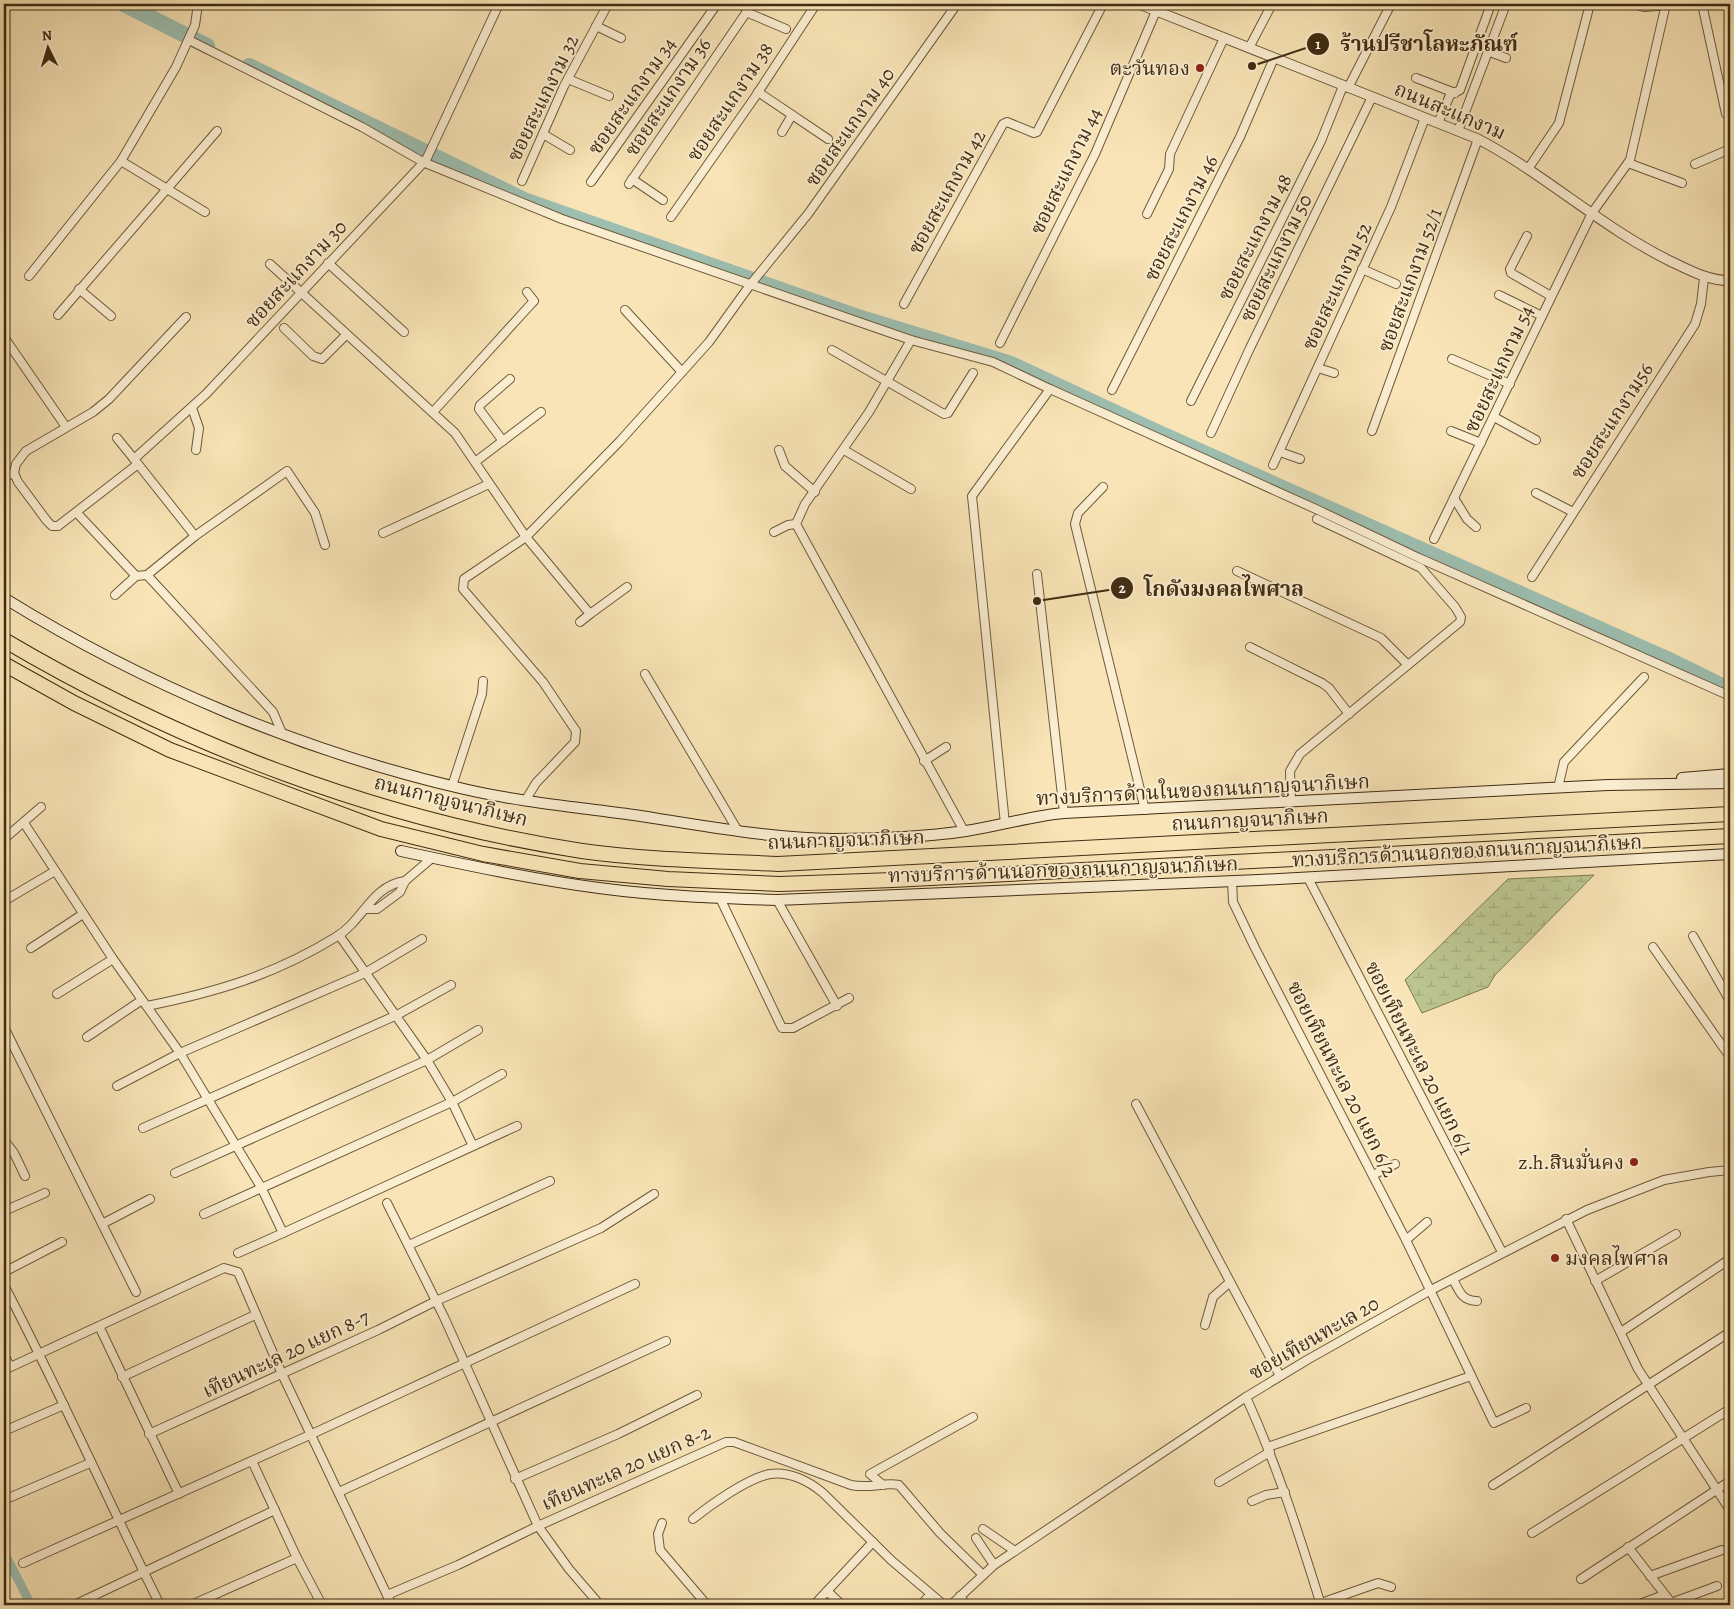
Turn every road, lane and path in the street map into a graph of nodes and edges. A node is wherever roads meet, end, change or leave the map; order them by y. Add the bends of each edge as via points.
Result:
1 (198, 4) edge
2 (499, 4) edge
3 (608, 4) edge
4 (717, 4) edge
5 (752, 4) edge
6 (816, 4) edge
7 (957, 4) edge
8 (1104, 4) edge
9 (1139, 4) edge
10 (1272, 4) edge
11 (1391, 4) edge
12 (1490, 4) edge
13 (1506, 4) edge
14 (1590, 4) edge
15 (1633, 4) edge
16 (1682, 4) edge
17 (1702, 4) edge
18 (1666, 5) edge
19 (1157, 7) edge
20 (746, 12) junction
21 (596, 26) junction
22 (786, 28) dead end
23 (621, 38) dead end
24 (1224, 38) junction
25 (190, 39) junction
26 (1249, 48) junction
27 (1490, 52) junction
28 (1274, 58) junction
29 (1506, 58) dead end
30 (1416, 78) dead end
31 (568, 79) junction
32 (1345, 87) junction
33 (758, 92) junction
34 (1455, 93) junction
35 (610, 96) dead end
36 (1372, 98) junction
37 (1726, 114) dead end
38 (792, 115) junction
39 (1425, 118) junction
40 (1438, 123) junction
41 (217, 131) dead end
42 (1458, 131) junction
43 (782, 132) dead end
44 (543, 134) junction
45 (828, 139) dead end
46 (1478, 139) junction
47 (1730, 149) edge
48 (570, 150) dead end
49 (121, 161) junction
50 (424, 161) junction
51 (1628, 163) junction
52 (1695, 164) dead end
53 (1528, 168) junction
54 (522, 181) dead end
55 (591, 182) dead end
56 (1682, 183) dead end
57 (165, 189) junction
58 (663, 200) dead end
59 (205, 212) dead end
60 (1592, 213) junction
61 (1147, 214) dead end
62 (671, 217) dead end
63 (1526, 236) dead end
64 (270, 264) dead end
65 (328, 264) junction
66 (1362, 269) junction
67 (29, 276) dead end
68 (1704, 278) junction
69 (1730, 282) edge
70 (1396, 284) dead end
71 (750, 286) junction
72 (80, 290) junction
73 (527, 292) dead end
74 (300, 294) junction
75 (1499, 295) dead end
76 (1551, 296) junction
77 (904, 304) dead end
78 (625, 310) dead end
79 (58, 315) dead end
80 (111, 316) dead end
81 (1542, 316) junction
82 (186, 317) dead end
83 (284, 328) dead end
84 (404, 332) dead end
85 (346, 335) junction
86 (4, 337) edge
87 (911, 340) junction
88 (1000, 343) dead end
89 (832, 350) dead end
90 (1452, 359) dead end
91 (1318, 368) junction
92 (682, 372) junction
93 (973, 373) dead end
94 (1334, 373) dead end
95 (510, 379) dead end
96 (888, 382) junction
97 (1510, 384) junction
98 (1050, 389) junction
99 (1112, 390) dead end
100 (1190, 401) dead end
101 (192, 408) junction
102 (434, 412) junction
103 (541, 412) dead end
104 (1494, 416) junction
105 (66, 427) junction
106 (1372, 431) dead end
107 (1452, 431) dead end
108 (1211, 433) dead end
109 (117, 438) dead end
110 (1536, 440) dead end
111 (503, 441) junction
112 (1481, 443) junction
113 (196, 450) dead end
114 (779, 450) dead end
115 (844, 450) junction
116 (1280, 452) junction
117 (1300, 459) dead end
118 (136, 461) junction
119 (475, 462) junction
120 (1274, 465) dead end
121 (14, 473) junction
122 (4, 477) edge
123 (489, 484) junction
124 (1103, 487) dead end
125 (911, 489) dead end
126 (815, 492) junction
127 (1536, 493) dead end
128 (1454, 498) junction
129 (1573, 512) junction
130 (77, 513) junction
131 (1317, 519) dead end
132 (796, 524) junction
133 (1476, 527) dead end
134 (774, 532) dead end
135 (383, 534) dead end
136 (195, 536) junction
137 (526, 537) junction
138 (1434, 539) dead end
139 (325, 545) dead end
140 (1238, 571) dead end
141 (1037, 574) dead end
142 (147, 575) junction
143 (136, 576) junction
144 (1532, 577) dead end
145 (627, 587) dead end
146 (116, 595) dead end
147 (4, 598) edge
148 (590, 614) junction
149 (580, 622) dead end
150 (4, 635) edge
151 (4, 640) edge
152 (1250, 647) dead end
153 (34, 658) junction
154 (4, 664) edge
155 (1408, 665) junction
156 (645, 674) dead end
157 (1644, 677) dead end
158 (483, 681) dead end
159 (1730, 696) edge
160 (1349, 714) junction
161 (282, 733) junction
162 (946, 746) dead end
163 (924, 761) junction
164 (1730, 774) edge
165 (1730, 783) edge
166 (1608, 785) junction
167 (452, 786) junction
168 (1558, 788) junction
169 (1730, 790) edge
170 (525, 801) junction
171 (1291, 802) junction
172 (40, 807) dead end
173 (1145, 810) junction
174 (1064, 813) junction
175 (1730, 814) edge
176 (24, 823) junction
177 (1005, 824) junction
178 (738, 831) junction
179 (964, 831) junction
180 (1730, 836) edge
181 (4, 839) edge
182 (401, 851) dead end
183 (1730, 854) edge
184 (432, 858) junction
185 (55, 871) junction
186 (1308, 878) junction
187 (405, 881) junction
188 (1232, 881) junction
189 (720, 898) junction
190 (777, 900) junction
191 (4, 901) edge
192 (366, 909) junction
193 (83, 914) junction
194 (339, 935) junction
195 (1693, 936) dead end
196 (422, 939) dead end
197 (1653, 947) dead end
198 (31, 948) dead end
199 (112, 959) junction
200 (365, 973) junction
201 (451, 985) dead end
202 (57, 994) dead end
203 (849, 998) dead end
204 (1730, 1001) edge
205 (144, 1003) junction
206 (837, 1006) junction
207 (397, 1015) junction
208 (4, 1027) edge
209 (478, 1030) dead end
210 (87, 1037) dead end
211 (180, 1053) junction
212 (1730, 1056) edge
213 (427, 1060) junction
214 (502, 1074) dead end
215 (117, 1086) dead end
216 (209, 1100) junction
217 (452, 1102) junction
218 (1136, 1104) dead end
219 (517, 1126) dead end
220 (143, 1128) dead end
221 (4, 1140) edge
222 (236, 1145) junction
223 (473, 1146) junction
224 (1395, 1164) dead end
225 (1730, 1170) edge
226 (175, 1173) dead end
227 (1373, 1175) junction
228 (24, 1176) dead end
229 (550, 1181) dead end
230 (261, 1187) junction
231 (44, 1192) dead end
232 (654, 1194) dead end
233 (150, 1198) dead end
234 (387, 1202) dead end
235 (4, 1212) edge
236 (204, 1214) dead end
237 (1566, 1220) junction
238 (1427, 1222) dead end
239 (102, 1224) junction
240 (283, 1233) junction
241 (1676, 1234) dead end
242 (1406, 1240) junction
243 (62, 1242) dead end
244 (409, 1245) junction
245 (1502, 1252) junction
246 (238, 1253) dead end
247 (1730, 1259) edge
248 (4, 1272) edge
249 (1453, 1278) junction
250 (1595, 1281) junction
251 (1230, 1282) junction
252 (635, 1284) dead end
253 (4, 1285) edge
254 (1431, 1290) junction
255 (136, 1292) dead end
256 (1477, 1300) dead end
257 (436, 1301) junction
258 (256, 1315) junction
259 (1205, 1325) dead end
260 (99, 1326) junction
261 (1621, 1332) junction
262 (1730, 1332) edge
263 (666, 1340) dead end
264 (40, 1353) junction
265 (4, 1354) edge
266 (464, 1364) junction
267 (7, 1368) edge
268 (282, 1374) junction
269 (1280, 1376) junction
270 (1471, 1376) junction
271 (122, 1377) junction
272 (1647, 1384) junction
273 (697, 1395) dead end
274 (1246, 1397) junction
275 (64, 1405) junction
276 (1526, 1408) dead end
277 (1730, 1409) edge
278 (973, 1417) dead end
279 (492, 1422) junction
280 (4, 1431) edge
281 (149, 1434) junction
282 (312, 1434) junction
283 (1684, 1439) junction
284 (1269, 1449) junction
285 (252, 1461) junction
286 (90, 1463) junction
287 (515, 1479) junction
288 (1730, 1481) edge
289 (1219, 1482) dead end
290 (883, 1485) junction
291 (1493, 1485) dead end
292 (1717, 1490) junction
293 (339, 1492) junction
294 (1285, 1492) junction
295 (179, 1494) junction
296 (4, 1500) edge
297 (1252, 1501) dead end
298 (276, 1510) junction
299 (1730, 1510) edge
300 (693, 1518) dead end
301 (119, 1521) junction
302 (662, 1523) dead end
303 (538, 1526) junction
304 (983, 1529) dead end
305 (1532, 1533) dead end
306 (976, 1538) dead end
307 (873, 1542) junction
308 (1628, 1547) junction
309 (1722, 1550) dead end
310 (1015, 1551) junction
311 (297, 1558) junction
312 (23, 1563) dead end
313 (994, 1565) junction
314 (144, 1573) junction
315 (982, 1574) junction
316 (1650, 1576) junction
317 (1581, 1579) dead end
318 (1717, 1586) dead end
319 (1391, 1587) dead end
320 (827, 1591) junction
321 (387, 1595) junction
322 (930, 1595) junction
323 (1664, 1595) junction
324 (960, 1596) junction
325 (1321, 1604) edge
326 (1672, 1604) edge
327 (74, 1605) edge
328 (160, 1605) edge
329 (191, 1605) edge
330 (320, 1605) edge
331 (392, 1605) edge
332 (600, 1605) edge
333 (707, 1605) edge
334 (814, 1605) edge
335 (842, 1605) edge
336 (921, 1605) edge
337 (944, 1605) edge
338 (951, 1605) edge
339 (966, 1605) edge
340 (1637, 1605) edge

1 - 25 street
2 - 50 street, ซอยสะแกงาม 30
3 - 21 street, ซอยสะแกงาม 32
4 - 55 street, ซอยสะแกงาม 34
5 - 20 street, ซอยสะแกงาม 36
6 - 33 street, ซอยสะแกงาม 38
7 - 71 street, ซอยสะแกงาม 40 via 808,214
8 - 77 street, ซอยสะแกงาม 42 via 1037,132 1007,122 1003,124
9 - 19 street, ถนนสะแกงาม
10 - 26 street
11 - 32 street, ซอยสะแกงาม 48
12 - 34 street via 1460,90
13 - 27 street
14 - 53 street via 1559,123
15 - 18 street via 1644,7
16 - 18 street
17 - 37 street
18 - 51 street
19 - 24 street, ถนนสะแกงาม
19 - 88 street, ซอยสะแกงาม 44 via 1095,154
20 - 22 street
20 - 58 street, ซอยสะแกงาม 36 via 631,182
21 - 23 street
21 - 31 street, ซอยสะแกงาม 32
24 - 26 street, ถนนสะแกงาม
24 - 61 street via 1170,154 1169,169
25 - 49 street
25 - 50 street
26 - 28 street, ถนนสะแกงาม
27 - 29 street
27 - 42 street
28 - 32 street, ถนนสะแกงาม
28 - 99 street, ซอยสะแกงาม 46 via 1240,137
30 - 34 street
31 - 35 street
31 - 44 street, ซอยสะแกงาม 32
32 - 36 street, ถนนสะแกงาม
32 - 100 street, ซอยสะแกงาม 48
33 - 38 street
33 - 62 street, ซอยสะแกงาม 38
34 - 40 street via 1450,95
36 - 39 street, ถนนสะแกงาม
36 - 108 street, ซอยสะแกงาม 50
38 - 43 street
38 - 45 street
39 - 40 street, ถนนสะแกงาม
39 - 66 street, ซอยสะแกงาม 52 via 1391,207
40 - 42 street, ถนนสะแกงาม
41 - 57 street
42 - 46 street, ถนนสะแกงาม
44 - 48 street
44 - 54 street, ซอยสะแกงาม 32
46 - 53 street, ถนนสะแกงาม
46 - 106 street, ซอยสะแกงาม 52/1
47 - 52 street
49 - 57 street
49 - 67 street
50 - 65 street, ซอยสะแกงาม 30
50 - 71 street via 562,219
51 - 56 street
51 - 60 street, ซอยสะแกงาม 54
53 - 60 street, ถนนสะแกงาม
57 - 59 street
57 - 72 street
60 - 68 street, ถนนสะแกงาม via 1638,245
60 - 76 street, ซอยสะแกงาม 54
63 - 76 street via 1511,272
64 - 74 street
65 - 74 street, ซอยสะแกงาม 30
65 - 84 street
66 - 70 street
66 - 91 street, ซอยสะแกงาม 52
68 - 69 street, ถนนสะแกงาม
68 - 129 street, ซอยสะแกงาม56 via 1695,324
71 - 87 street
71 - 92 street, ซอยสะแกงาม 40
72 - 79 street
72 - 80 street
73 - 102 street via 534,301
74 - 85 street
74 - 101 street, ซอยสะแกงาม 30
75 - 81 street
76 - 81 street, ซอยสะแกงาม 54
78 - 92 street
81 - 97 street, ซอยสะแกงาม 54
82 - 105 street via 109,399
83 - 85 street via 313,356 322,359
85 - 102 street
86 - 105 street
87 - 96 street
87 - 98 street via 993,362
89 - 96 street
90 - 97 street
91 - 94 street
91 - 116 street, ซอยสะแกงาม 52
92 - 137 street, ซอยสะแกงาม 40
93 - 96 street via 948,413 944,414
95 - 111 street via 479,408
96 - 115 street
97 - 104 street, ซอยสะแกงาม 54
98 - 159 street
98 - 177 street via 972,496
101 - 113 street via 199,428
101 - 118 street, ซอยสะแกงาม 30
102 - 119 street via 455,433
103 - 111 street
104 - 110 street
104 - 112 street, ซอยสะแกงาม 54
105 - 121 street via 26,451 16,464
107 - 112 street
109 - 118 street
111 - 119 street
112 - 128 street, ซอยสะแกงาม 54
114 - 126 street via 785,466
115 - 125 street
115 - 126 street
116 - 117 street
116 - 120 street, ซอยสะแกงาม 52
118 - 130 street, ซอยสะแกงาม 30
118 - 136 street
119 - 123 street
121 - 122 street
121 - 130 street, ซอยสะแกงาม 30 via 52,526 58,526
123 - 135 street
123 - 137 street
124 - 173 street via 1078,514 1075,524
126 - 132 street
127 - 129 street
128 - 133 street
128 - 138 street, ซอยสะแกงาม 54
129 - 144 street, ซอยสะแกงาม56
130 - 143 street
131 - 155 street via 1416,564 1455,607 1461,617 1460,622
132 - 134 street
132 - 163 street
136 - 139 street via 287,471 315,513
136 - 142 street
137 - 148 street
137 - 170 street, ซอยสะแกงาม 40 via 464,580 462,585 501,636 543,682 576,731 575,742 536,783
140 - 155 street via 1381,638
141 - 174 street
142 - 143 street
142 - 161 street via 273,712
143 - 146 street
145 - 148 street
147 - 161 main road, ทางบริการด้านในของถนนกาญจนาภิเษก via 122,665
148 - 149 street
150 - 153 highway
151 - 153 highway, ถนนกาญจนาภิเษก
152 - 160 street via 1322,682
153 - 175 highway, ถนนกาญจนาภิเษก via 174,728 384,808 483,833 583,851 778,864
154 - 180 highway, ถนนกาญจนาภิเษก via 74,704 170,750 381,829 483,854 590,872 668,880 780,884 883,881
155 - 160 street
156 - 178 street
157 - 168 street via 1564,762
158 - 167 street via 482,694
160 - 171 street via 1300,754 1290,772
161 - 167 main road, ทางบริการด้านในของถนนกาญจนาภิเษก
162 - 163 street
163 - 179 street
164 - 166 main road
165 - 166 main road, ทางบริการด้านในของถนนกาญจนาภิเษก
166 - 168 main road, ทางบริการด้านในของถนนกาญจนาภิเษก
166 - 169 main road
167 - 170 main road, ทางบริการด้านในของถนนกาญจนาภิเษก
168 - 171 main road, ทางบริการด้านในของถนนกาญจนาภิเษก
170 - 178 main road, ทางบริการด้านในของถนนกาญจนาภิเษก
171 - 173 main road, ทางบริการด้านในของถนนกาญจนาภิเษก
172 - 176 street
173 - 174 main road, ทางบริการด้านในของถนนกาญจนาภิเษก
174 - 177 main road, ทางบริการด้านในของถนนกาญจนาภิเษก
176 - 181 street
176 - 185 street
177 - 179 main road, ทางบริการด้านในของถนนกาญจนาภิเษก
178 - 179 main road, ทางบริการด้านในของถนนกาญจนาภิเษก via 832,839
182 - 184 main road, ทางบริการด้านนอกของถนนกาญจนาภิเษก
183 - 186 main road, ทางบริการด้านนอกของถนนกาญจนาภิเษก
184 - 187 street
184 - 189 main road, ทางบริการด้านนอกของถนนกาญจนาภิเษก via 600,888
185 - 191 street
185 - 193 street
186 - 188 main road, ทางบริการด้านนอกของถนนกาญจนาภิเษก
186 - 245 street, ซอยเทียนทะเล 20 แยก 6/1
187 - 192 street via 392,883 382,890 371,898
187 - 192 street via 400,892 377,909
188 - 190 main road, ทางบริการด้านนอกของถนนกาญจนาภิเษก
188 - 227 street, ซอยเทียนทะเล 20 แยก 6/2 via 1233,902 1255,948
189 - 190 main road, ทางบริการด้านนอกของถนนกาญจนาภิเษก
189 - 206 street via 782,1028 788,1030
190 - 206 street
192 - 194 street
193 - 198 street
193 - 199 street
194 - 200 street
194 - 205 street via 271,971 227,988
195 - 204 street
196 - 200 street
197 - 212 street
199 - 202 street
199 - 205 street
200 - 207 street
200 - 211 street
201 - 207 street
203 - 206 street
205 - 210 street
205 - 211 street
207 - 213 street
207 - 216 street
208 - 239 street
209 - 213 street
211 - 215 street
211 - 216 street
213 - 217 street
213 - 222 street
214 - 217 street
216 - 220 street
216 - 222 street
217 - 223 street
217 - 230 street
218 - 251 street
219 - 223 street
221 - 228 street via 14,1152
222 - 226 street
222 - 230 street
223 - 240 street
224 - 227 street
225 - 237 street, ซอยเทียนทะเล 20 via 1664,1180
227 - 242 street, ซอยเทียนทะเล 20 แยก 6/2
229 - 244 street
230 - 236 street
230 - 240 street
231 - 235 street
232 - 257 street, เทียนทะเล 20 แยก 8-7 via 601,1228
233 - 239 street
234 - 244 street
237 - 245 street, ซอยเทียนทะเล 20
237 - 250 street
238 - 242 street
239 - 255 street
240 - 246 street
241 - 250 street
242 - 254 street, ซอยเทียนทะเล 20 แยก 6/2
243 - 248 street
244 - 257 street
245 - 249 street, ซอยเทียนทะเล 20
247 - 261 street
249 - 254 street, ซอยเทียนทะเล 20
249 - 256 street via 1462,1297
250 - 261 street
251 - 259 street via 1213,1297
251 - 269 street
252 - 266 street
253 - 264 street
254 - 269 street, ซอยเทียนทะเล 20
254 - 270 street, ซอยเทียนทะเล 20 แยก 6/2
257 - 266 street
257 - 268 street, เทียนทะเล 20 แยก 8-7
258 - 260 street via 238,1272 224,1268
258 - 268 street
258 - 271 street
260 - 264 street
260 - 271 street
261 - 272 street
262 - 272 street
263 - 279 street
264 - 267 street
264 - 275 street
265 - 267 street
266 - 279 street
266 - 282 street
268 - 281 street, เทียนทะเล 20 แยก 8-7
268 - 282 street
269 - 274 street, ซอยเทียนทะเล 20
270 - 276 street, ซอยเทียนทะเล 20 แยก 6/2 via 1494,1423
270 - 284 street
271 - 281 street
272 - 283 street
272 - 291 street
273 - 287 street
274 - 284 street
274 - 310 street, ซอยเทียนทะเล 20
275 - 280 street
275 - 286 street
277 - 283 street
278 - 290 street via 870,1474
279 - 287 street
279 - 293 street
281 - 295 street
282 - 285 street
282 - 293 street
283 - 292 street
283 - 305 street
284 - 289 street
284 - 294 street
285 - 295 street
285 - 298 street
286 - 296 street
286 - 301 street
287 - 303 street
288 - 292 street
290 - 303 street, เทียนทะเล 20 แยก 8-2 via 865,1488 851,1485 734,1442 726,1442
290 - 315 street, เทียนทะเล 20 แยก 8-2 via 899,1485 940,1533
292 - 299 street
292 - 308 street
293 - 321 street
294 - 297 street
294 - 325 street
295 - 301 street
298 - 311 street
298 - 314 street
300 - 307 street via 724,1496 768,1474 780,1474 814,1485
301 - 312 street
301 - 314 street
302 - 333 street via 658,1534 660,1550
303 - 321 street, เทียนทะเล 20 แยก 8-2
303 - 332 street
304 - 310 street
306 - 313 street
307 - 320 street
307 - 322 street
308 - 316 street
308 - 317 street
309 - 316 street
310 - 313 street, ซอยเทียนทะเล 20
311 - 329 street
311 - 330 street
313 - 315 street, ซอยเทียนทะเล 20
314 - 327 street
314 - 328 street
315 - 324 street, ซอยเทียนทะเล 20
316 - 323 street
318 - 326 street
319 - 325 street via 1378,1583
320 - 334 street
320 - 335 street
321 - 331 street
322 - 336 street
322 - 337 street
323 - 326 street
323 - 340 street
324 - 338 street, ซอยเทียนทะเล 20
324 - 339 street

